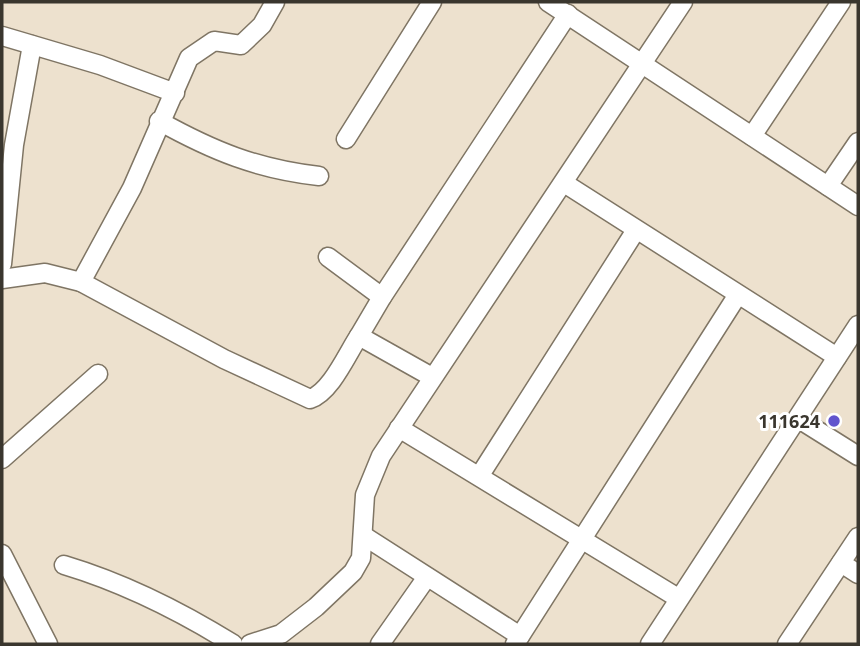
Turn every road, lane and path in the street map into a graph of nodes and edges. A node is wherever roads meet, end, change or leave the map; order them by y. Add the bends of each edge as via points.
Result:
1 (275, 2) edge
2 (432, 2) edge
3 (548, 2) edge
4 (682, 2) edge
5 (841, 2) edge
6 (568, 14) junction
7 (2, 36) edge
8 (32, 45) junction
9 (642, 65) junction
10 (175, 93) junction
11 (159, 121) junction
12 (752, 136) junction
13 (346, 139) dead end
14 (858, 142) edge
15 (8, 144) edge
16 (319, 176) dead end
17 (564, 183) junction
18 (828, 186) junction
19 (858, 206) edge
20 (636, 230) junction
21 (328, 257) dead end
22 (2, 264) edge
23 (2, 279) edge
24 (81, 282) junction
25 (737, 296) junction
26 (382, 297) junction
27 (359, 336) junction
28 (855, 336) edge
29 (837, 357) junction
30 (98, 374) dead end
31 (432, 377) junction
32 (799, 419) junction
33 (399, 428) junction
34 (858, 456) edge
35 (2, 459) edge
36 (480, 475) junction
37 (364, 536) junction
38 (858, 537) edge
39 (583, 539) junction
40 (2, 554) edge
41 (841, 563) junction
42 (64, 565) dead end
43 (858, 574) edge
44 (427, 577) junction
45 (678, 598) junction
46 (46, 639) edge
47 (517, 640) edge
48 (64, 644) edge
49 (233, 644) edge
50 (250, 644) edge
51 (380, 644) edge
52 (650, 644) edge
53 (787, 644) edge

1 - 10 street via 262,25 241,45 214,41 189,58
2 - 13 street
3 - 6 street
4 - 9 street
5 - 12 street
6 - 9 street
6 - 26 street
7 - 8 street
8 - 10 street
8 - 15 street
9 - 12 street
9 - 17 street
10 - 11 street
11 - 16 street via 199,143 272,171
11 - 24 street via 132,188
12 - 18 street
14 - 18 street
15 - 22 street
17 - 20 street
17 - 31 street
18 - 19 street
20 - 25 street
20 - 36 street
21 - 26 street
23 - 24 street via 46,273
24 - 27 street via 213,354 310,399 329,382
25 - 29 street
25 - 39 street
26 - 27 street
27 - 31 street
28 - 29 street
29 - 32 street
30 - 35 street
31 - 33 street
32 - 34 street
32 - 45 street
33 - 36 street
33 - 37 street via 365,495
36 - 39 street
37 - 44 street
37 - 50 street via 361,558 353,572 281,634
38 - 41 street
39 - 45 street
39 - 47 street
40 - 46 street
41 - 43 street
41 - 53 street
42 - 49 street via 110,579
44 - 47 street
44 - 51 street
45 - 52 street
46 - 48 street

